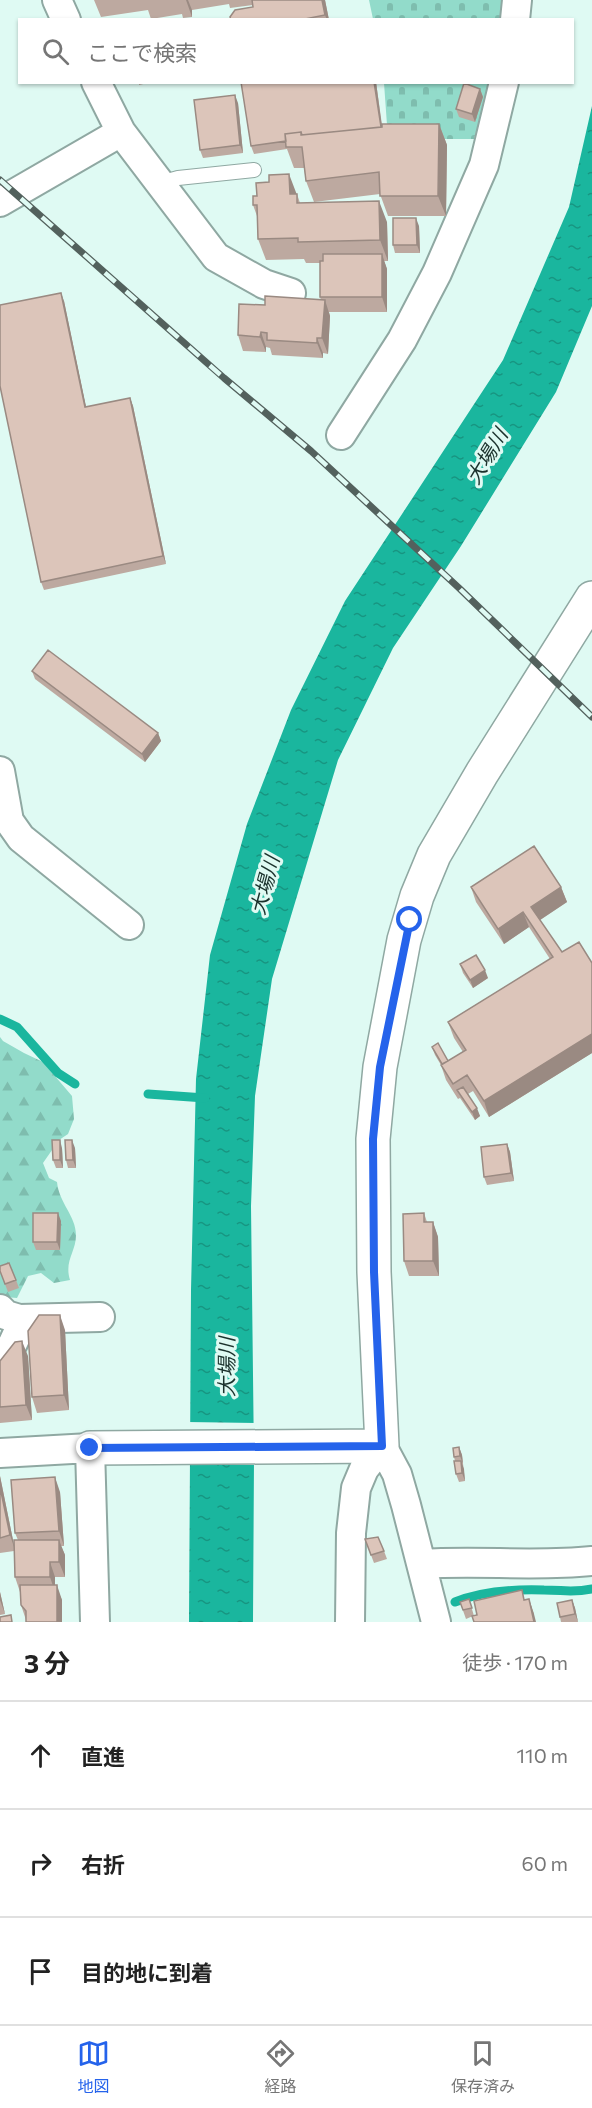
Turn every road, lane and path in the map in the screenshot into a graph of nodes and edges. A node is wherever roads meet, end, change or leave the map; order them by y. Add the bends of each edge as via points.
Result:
1 (57, 0) edge
2 (517, 0) edge
3 (65, 18) edge
4 (515, 18) edge
5 (97, 84) edge
6 (504, 84) edge
7 (121, 132) junction
8 (254, 170) dead end
9 (160, 183) junction
10 (0, 202) edge
11 (291, 293) dead end
12 (341, 435) dead end
13 (592, 598) edge
14 (0, 771) edge
15 (129, 925) dead end
16 (12, 1314) edge
17 (100, 1317) dead end
18 (0, 1364) edge
19 (382, 1446) junction
20 (97, 1448) junction
21 (0, 1453) edge
22 (592, 1561) edge
23 (422, 1564) junction
24 (94, 1622) edge
25 (350, 1622) edge
26 (436, 1622) edge

1 - 3 street
2 - 4 street
5 - 7 street
6 - 12 street via 484,165 437,273 402,340
7 - 9 street
7 - 10 street
8 - 9 lane
9 - 11 street via 216,257 264,284
13 - 19 street via 434,855 404,940 380,1067 373,1139
14 - 15 street via 9,821 21,838
16 - 17 street
16 - 18 street via 13,1343
19 - 20 street
19 - 23 street via 397,1474
19 - 25 street via 364,1469 356,1488
20 - 21 street
20 - 24 street
22 - 23 street
23 - 26 street

